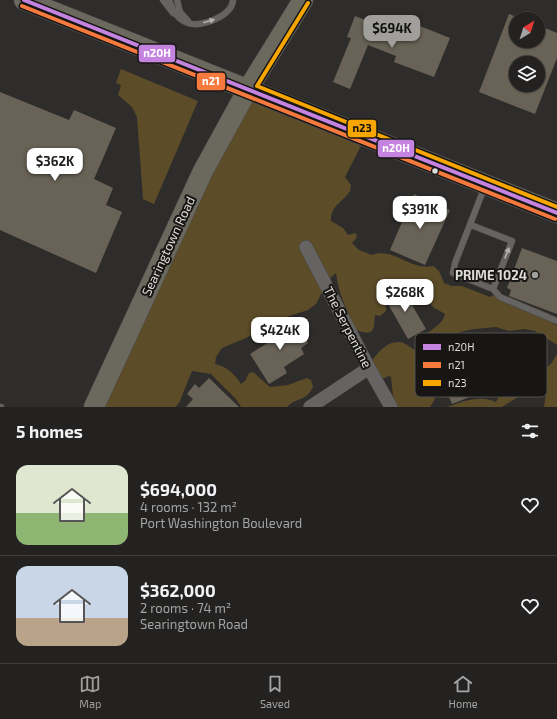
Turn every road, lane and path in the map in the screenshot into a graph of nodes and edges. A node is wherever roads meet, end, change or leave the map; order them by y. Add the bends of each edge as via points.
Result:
1 (24, 0) edge
2 (163, 0) edge
3 (169, 0) edge
4 (177, 0) edge
5 (233, 0) edge
6 (303, 0) edge
7 (176, 16) junction
8 (192, 24) junction
9 (248, 89) junction
10 (486, 185) junction
11 (557, 213) edge
12 (470, 225) junction
13 (306, 247) dead end
14 (493, 289) junction
15 (557, 320) edge
16 (369, 368) junction
17 (94, 407) edge
18 (310, 407) edge
19 (391, 407) edge

1 - 9 main road
2 - 7 lane
3 - 7 lane
4 - 8 lane via 180,12
8 -> 5 lane via 224,15 230,9
6 - 9 main road, Searingtown Road
7 - 8 lane
9 - 10 main road
9 - 17 main road, Searingtown Road via 203,171
10 - 11 main road
10 - 12 lane
12 - 14 lane via 455,263 454,273
14 -> 12 lane via 512,241
13 - 16 street, The Serpentine
14 - 15 lane via 500,297
16 - 18 street
16 - 19 street, The Serpentine

